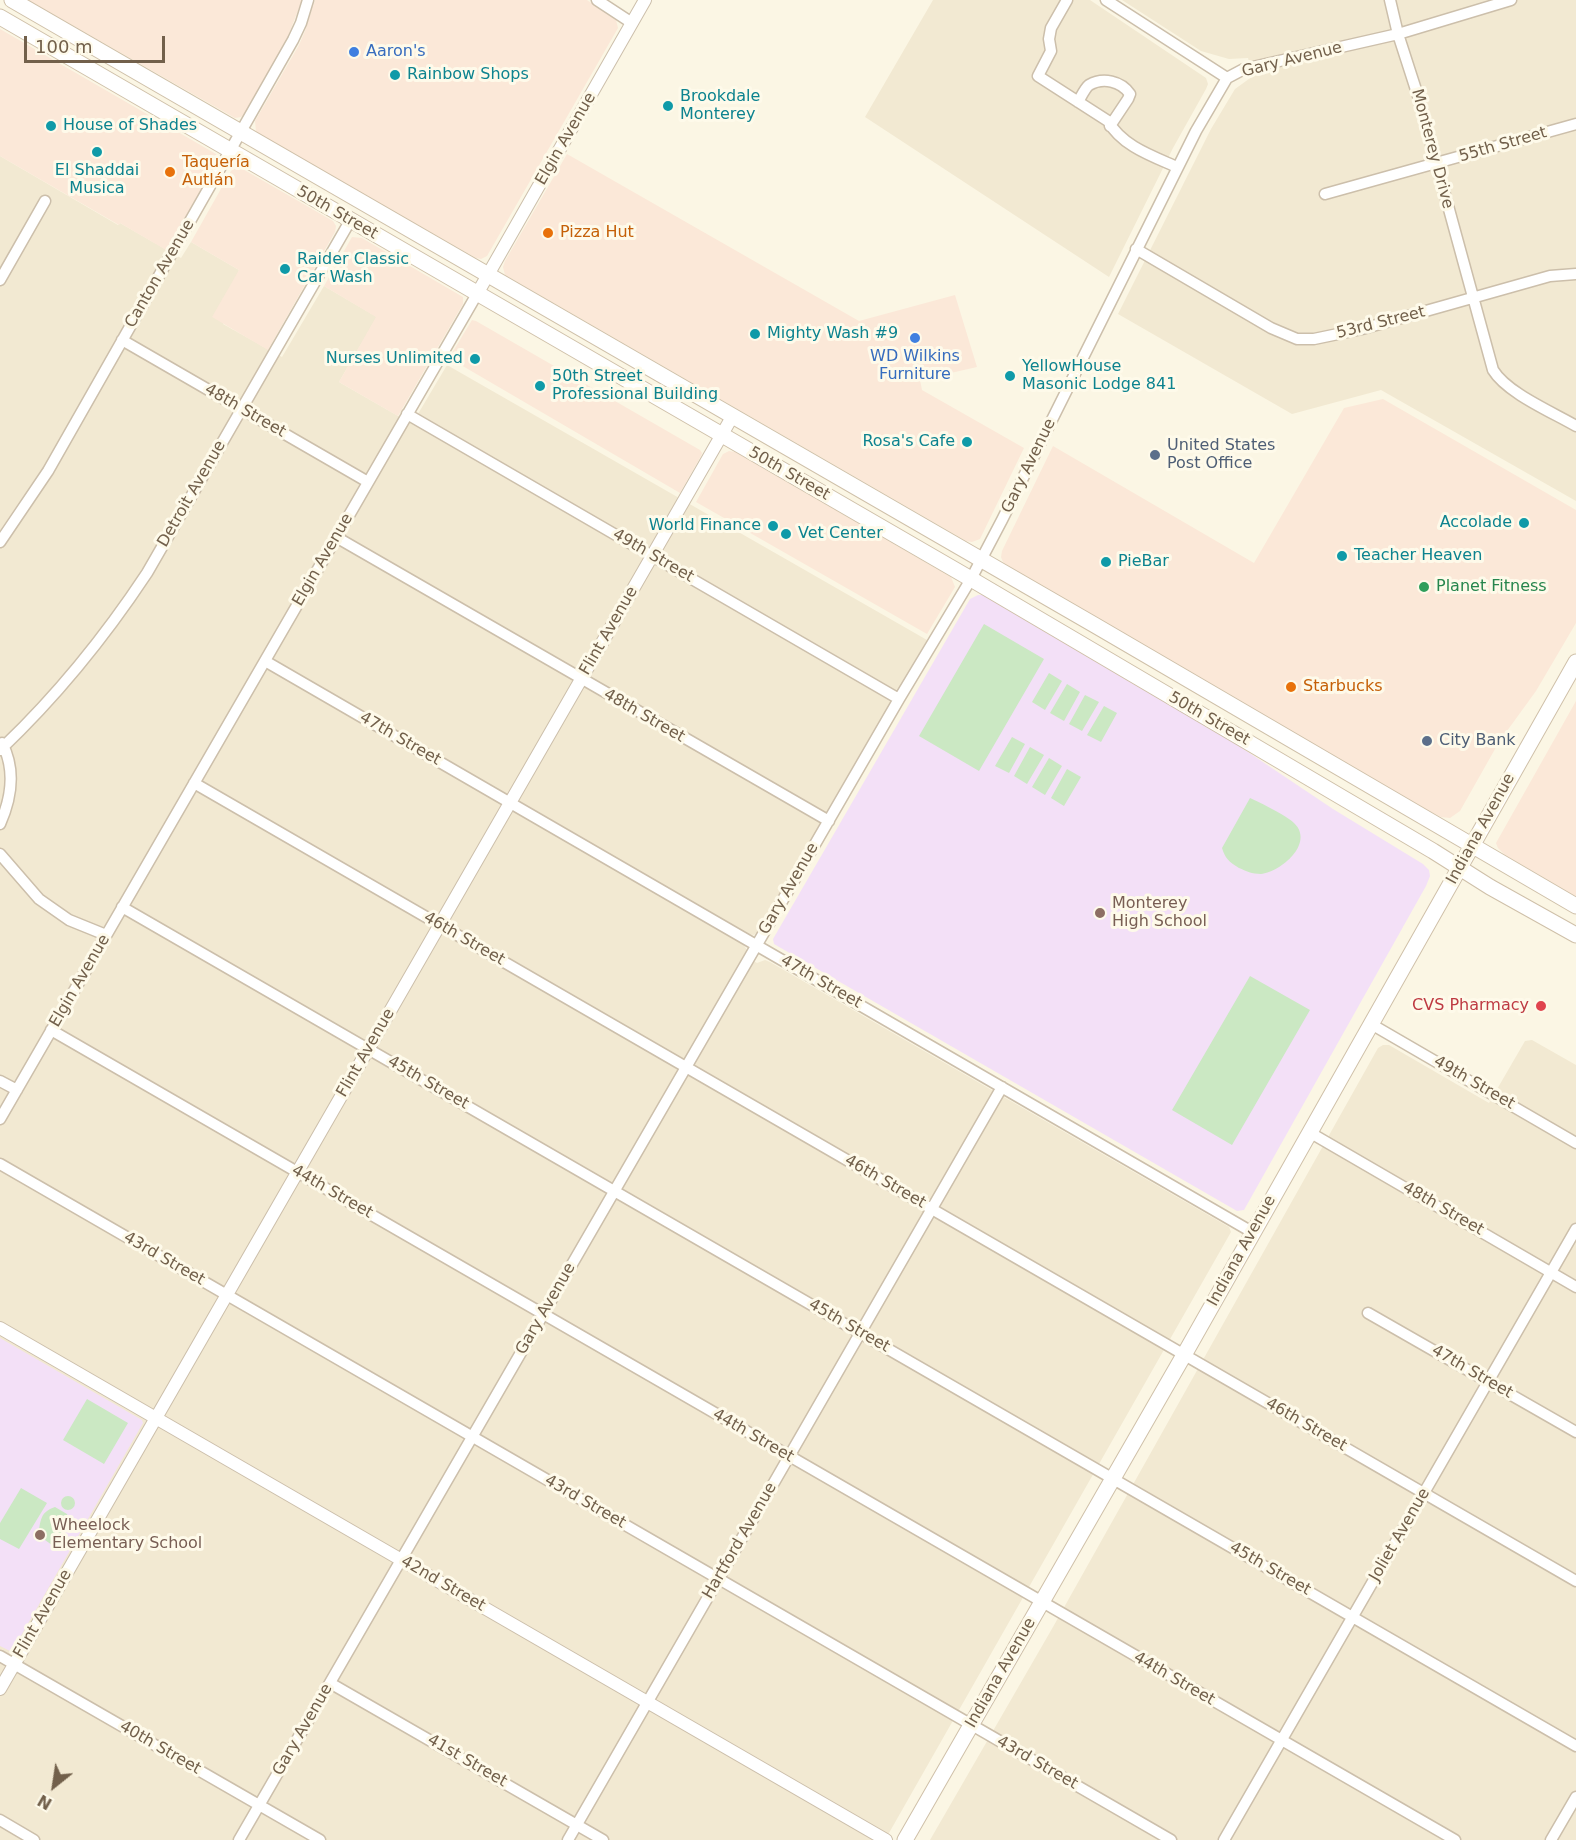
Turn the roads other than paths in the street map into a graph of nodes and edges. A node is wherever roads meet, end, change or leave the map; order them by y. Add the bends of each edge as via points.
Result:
1 (12, 0) edge
2 (308, 0) edge
3 (597, 0) edge
4 (645, 0) edge
5 (1067, 0) edge
6 (1106, 0) edge
7 (1390, 0) edge
8 (1511, 0) edge
9 (0, 17) edge
10 (632, 23) junction
11 (1398, 34) junction
12 (1227, 78) junction
13 (1078, 102) junction
14 (1576, 124) edge
15 (1110, 126) junction
16 (241, 133) junction
17 (231, 151) junction
18 (1436, 164) junction
19 (1177, 167) junction
20 (1325, 194) dead end
21 (45, 201) dead end
22 (350, 220) junction
23 (1136, 249) junction
24 (1576, 274) edge
25 (487, 276) junction
26 (0, 280) edge
27 (477, 294) junction
28 (1473, 298) junction
29 (122, 340) junction
30 (241, 409) junction
31 (407, 414) junction
32 (732, 417) junction
33 (1576, 426) edge
34 (722, 435) junction
35 (368, 482) junction
36 (336, 537) junction
37 (0, 542) edge
38 (652, 556) junction
39 (981, 560) junction
40 (971, 579) junction
41 (265, 661) junction
42 (1576, 662) edge
43 (581, 680) junction
44 (899, 699) junction
45 (1, 745) edge
46 (194, 783) junction
47 (510, 802) junction
48 (829, 821) junction
49 (0, 824) edge
50 (1472, 845) junction
51 (0, 854) edge
52 (1460, 868) junction
53 (122, 906) junction
54 (1576, 906) edge
55 (439, 925) junction
56 (106, 935) junction
57 (1576, 935) edge
58 (757, 945) junction
59 (1371, 1024) junction
60 (51, 1030) junction
61 (368, 1048) junction
62 (686, 1067) junction
63 (0, 1081) edge
64 (1002, 1087) junction
65 (17, 1090) junction
66 (0, 1119) edge
67 (1309, 1132) junction
68 (1576, 1143) edge
69 (0, 1164) edge
70 (297, 1172) junction
71 (615, 1191) junction
72 (932, 1209) junction
73 (1576, 1229) edge
74 (1252, 1232) junction
75 (1551, 1272) junction
76 (1576, 1287) edge
77 (226, 1295) junction
78 (1368, 1313) dead end
79 (543, 1314) junction
80 (0, 1328) edge
81 (861, 1333) junction
82 (1184, 1355) junction
83 (1488, 1381) junction
84 (156, 1418) junction
85 (1576, 1432) edge
86 (472, 1437) junction
87 (789, 1457) junction
88 (1113, 1478) junction
89 (1424, 1494) junction
90 (401, 1560) junction
91 (718, 1579) junction
92 (1576, 1581) edge
93 (1041, 1602) junction
94 (1353, 1617) junction
95 (0, 1656) edge
96 (14, 1664) junction
97 (330, 1683) junction
98 (0, 1689) edge
99 (648, 1702) junction
100 (971, 1725) junction
101 (1282, 1740) junction
102 (1576, 1746) edge
103 (1576, 1797) edge
104 (259, 1805) junction
105 (0, 1820) edge
106 (577, 1825) junction
107 (34, 1840) edge
108 (239, 1840) edge
109 (320, 1840) edge
110 (568, 1840) edge
111 (603, 1840) edge
112 (886, 1840) edge
113 (905, 1840) edge
114 (1171, 1840) edge
115 (1224, 1840) edge
116 (1455, 1840) edge
117 (1551, 1840) edge

1 - 16 main road, 50th Street
2 - 16 street, Canton Avenue via 293,40
3 - 10 street
4 - 10 street, Elgin Avenue
5 - 13 street via 1051,28 1051,51 1038,76
6 - 12 street
7 - 11 street, Monterey Drive
8 - 11 street, Gary Avenue
9 - 17 main road, 50th Street
10 - 25 street, Elgin Avenue
11 - 12 street, Gary Avenue via 1244,69
11 - 18 street, Monterey Drive
12 - 19 street, Gary Avenue
13 - 15 street
13 - 15 street via 1089,86 1108,80 1127,90 1128,99
14 - 18 street, 55th Street
15 - 19 street via 1126,142
16 - 17 street, Canton Avenue
16 - 25 main road, 50th Street
17 - 22 main road, 50th Street
17 - 29 street, Canton Avenue
18 - 20 street, 55th Street
18 - 28 street, Monterey Drive
19 - 23 street, Gary Avenue
21 - 26 street
22 - 27 main road, 50th Street
22 - 30 street, Detroit Avenue
23 - 28 street, 53rd Street via 1296,339 1362,329
23 - 39 street, Gary Avenue
24 - 28 street, 53rd Street via 1550,276
25 - 27 street, Elgin Avenue
25 - 32 main road, 50th Street
27 - 31 street, Elgin Avenue
27 - 34 main road, 50th Street
28 - 33 street via 1492,368 1499,379
29 - 30 street, 48th Street
29 - 37 street, Canton Avenue via 48,471
30 - 35 street, 48th Street
30 - 45 street, Detroit Avenue via 124,608 58,691
31 - 35 street, Elgin Avenue
31 - 38 street, 49th Street
32 - 34 street, Flint Avenue
32 - 39 main road, 50th Street
34 - 38 street, Flint Avenue
34 - 40 main road, 50th Street
35 - 36 street, Elgin Avenue
36 - 41 street, Elgin Avenue
36 - 43 street, 48th Street
38 - 43 street, Flint Avenue
38 - 44 street, 49th Street
39 - 40 street, Gary Avenue
39 - 50 main road, 50th Street
40 - 44 street, Gary Avenue
40 - 52 main road, 50th Street
41 - 46 street, Elgin Avenue
41 - 47 street, 47th Street
42 - 50 main road, Indiana Avenue
43 - 47 street, Flint Avenue
43 - 48 street, 48th Street
44 - 48 street, Gary Avenue
45 - 49 street via 12,781
46 - 53 street, Elgin Avenue
46 - 55 street, 46th Street
47 - 55 street, Flint Avenue
47 - 58 street, 47th Street
48 - 58 street, Gary Avenue
50 - 52 main road, Indiana Avenue
50 - 54 main road, 50th Street
51 - 56 street via 45,904 69,920
52 - 57 main road, 50th Street
52 - 59 main road, Indiana Avenue
53 - 56 street, Elgin Avenue
53 - 61 street, 45th Street
55 - 61 street, Flint Avenue
55 - 62 street, 46th Street
56 - 60 street, Elgin Avenue
58 - 62 street, Gary Avenue
58 - 64 street, 47th Street
59 - 67 main road, Indiana Avenue
59 - 68 street, 49th Street
60 - 65 street, Elgin Avenue
60 - 70 street, 44th Street
61 - 70 street, Flint Avenue
61 - 71 street, 45th Street
62 - 71 street, Gary Avenue
62 - 72 street, 46th Street
63 - 65 street
64 - 72 street, Hartford Avenue
64 - 74 street, 47th Street
65 - 66 street, Elgin Avenue
67 - 74 main road, Indiana Avenue
67 - 75 street, 48th Street
69 - 77 street, 43rd Street
70 - 77 street, Flint Avenue
70 - 79 street, 44th Street
71 - 79 street, Gary Avenue
71 - 81 street, 45th Street
72 - 81 street, Hartford Avenue
72 - 82 street, 46th Street
73 - 75 street, Joliet Avenue
74 - 82 main road, Indiana Avenue
75 - 76 street, 48th Street
75 - 83 street, Joliet Avenue
77 - 84 street, Flint Avenue
77 - 86 street, 43rd Street
78 - 83 street, 47th Street
79 - 86 street, Gary Avenue
79 - 87 street, 44th Street
80 - 84 street, 42nd Street
81 - 87 street, Hartford Avenue
81 - 88 street, 45th Street
82 - 88 main road, Indiana Avenue
82 - 89 street, 46th Street
83 - 85 street, 47th Street
83 - 89 street, Joliet Avenue
84 - 90 street, 42nd Street
84 - 96 street, Flint Avenue
86 - 90 street, Gary Avenue
86 - 91 street, 43rd Street
87 - 91 street, Hartford Avenue
87 - 93 street, 44th Street
88 - 93 main road, Indiana Avenue
88 - 94 street, 45th Street
89 - 92 street, 46th Street
89 - 94 street, Joliet Avenue
90 - 97 street, Gary Avenue
90 - 99 street, 42nd Street
91 - 99 street, Hartford Avenue
91 - 100 street, 43rd Street
93 - 100 main road, Indiana Avenue
93 - 101 street, 44th Street
94 - 101 street, Joliet Avenue
94 - 102 street, 45th Street
95 - 96 street, 40th Street
96 - 98 street, Flint Avenue
96 - 104 street, 40th Street
97 - 104 street, Gary Avenue
97 - 106 street, 41st Street
99 - 106 street, Hartford Avenue
99 - 112 street, 42nd Street
100 - 113 main road, Indiana Avenue
100 - 114 street, 43rd Street
101 - 115 street, Joliet Avenue
101 - 116 street, 44th Street
103 - 117 street
104 - 108 street, Gary Avenue
104 - 109 street, 40th Street
105 - 107 street
106 - 110 street, Hartford Avenue
106 - 111 street, 41st Street

